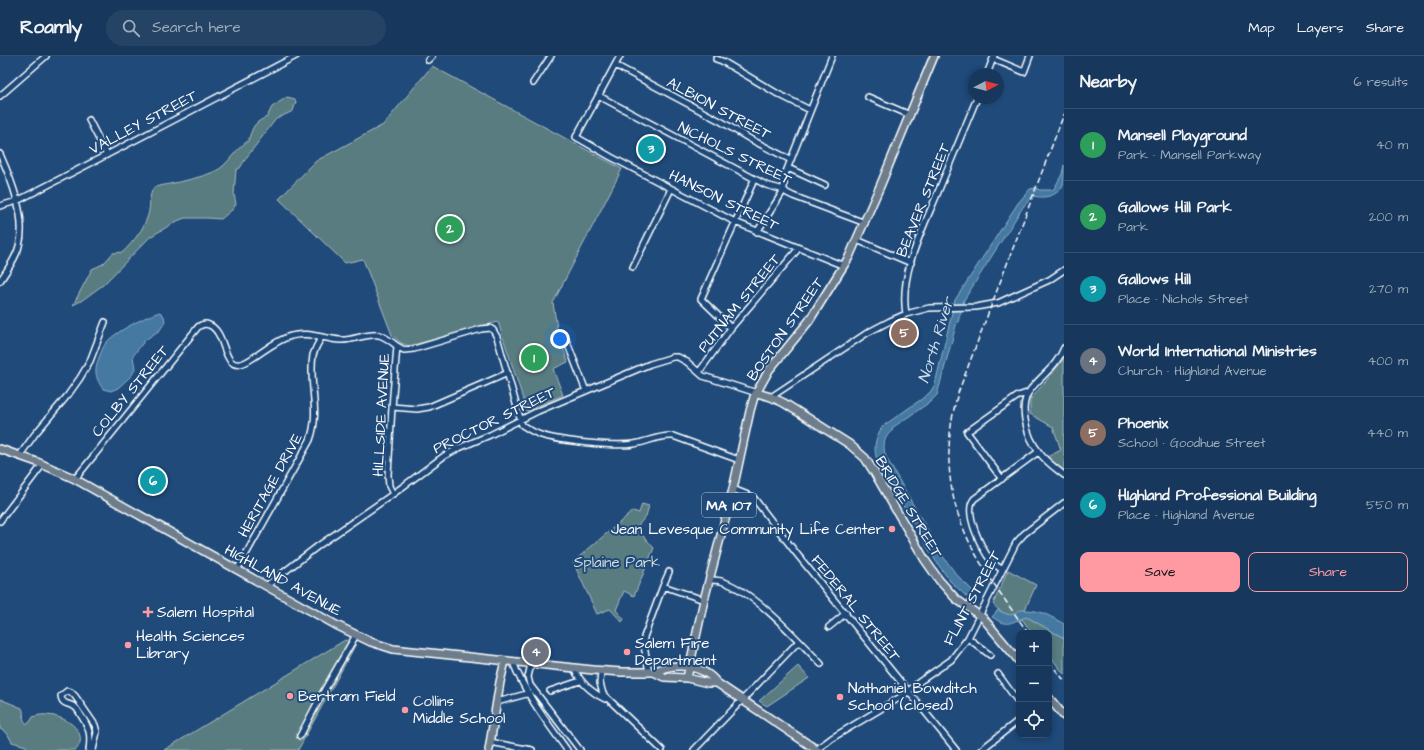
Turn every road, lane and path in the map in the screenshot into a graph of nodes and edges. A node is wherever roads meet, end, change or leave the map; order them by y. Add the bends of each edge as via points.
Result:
1 (46, 56) edge
2 (296, 56) edge
3 (551, 56) edge
4 (620, 56) edge
5 (832, 56) edge
6 (934, 56) edge
7 (1030, 56) edge
8 (994, 58) edge
9 (716, 59) dead end
10 (615, 65) junction
11 (990, 68) edge
12 (533, 83) dead end
13 (0, 96) edge
14 (599, 96) junction
15 (868, 97) dead end
16 (975, 104) edge
17 (810, 110) junction
18 (910, 115) junction
19 (88, 120) dead end
20 (0, 154) edge
21 (107, 155) junction
22 (791, 160) junction
23 (788, 168) junction
24 (754, 180) junction
25 (825, 184) dead end
26 (671, 189) junction
27 (784, 190) junction
28 (17, 201) junction
29 (0, 206) edge
30 (735, 222) junction
31 (865, 223) junction
32 (758, 232) junction
33 (857, 240) junction
34 (799, 248) junction
35 (910, 263) junction
36 (844, 266) junction
37 (633, 267) dead end
38 (1063, 273) edge
39 (0, 281) edge
40 (906, 314) junction
41 (105, 322) dead end
42 (207, 324) joint
43 (731, 328) junction
44 (565, 337) dead end
45 (321, 338) junction
46 (397, 346) junction
47 (1064, 348) edge
48 (699, 372) junction
49 (508, 373) junction
50 (586, 391) junction
51 (757, 393) junction
52 (1027, 393) junction
53 (771, 397) junction
54 (392, 407) junction
55 (520, 420) junction
56 (0, 449) edge
57 (1038, 452) junction
58 (20, 455) junction
59 (739, 460) junction
60 (43, 464) junction
61 (1064, 475) edge
62 (75, 479) junction
63 (1002, 479) junction
64 (733, 489) junction
65 (393, 494) junction
66 (1064, 503) edge
67 (3, 513) edge
68 (0, 521) edge
69 (237, 570) junction
70 (1002, 570) junction
71 (669, 572) dead end
72 (709, 580) junction
73 (266, 586) junction
74 (663, 586) junction
75 (704, 600) junction
76 (846, 613) junction
77 (979, 616) junction
78 (829, 628) dead end
79 (356, 635) junction
80 (968, 638) junction
81 (799, 641) junction
82 (990, 655) dead end
83 (1016, 658) edge
84 (505, 661) junction
85 (513, 662) junction
86 (531, 664) junction
87 (821, 664) dead end
88 (689, 667) junction
89 (574, 668) junction
90 (602, 671) junction
91 (652, 672) junction
92 (998, 674) dead end
93 (687, 678) junction
94 (580, 680) junction
95 (717, 683) junction
96 (550, 691) dead end
97 (908, 691) junction
98 (535, 692) junction
99 (527, 693) junction
100 (742, 700) junction
101 (498, 702) junction
102 (610, 702) junction
103 (1018, 702) edge
104 (1052, 702) edge
105 (1064, 716) edge
106 (1016, 722) edge
107 (300, 736) dead end
108 (490, 742) junction
109 (90, 750) edge
110 (93, 750) edge
111 (489, 750) edge
112 (532, 750) edge
113 (567, 750) edge
114 (580, 750) edge
115 (662, 750) edge
116 (694, 750) edge
117 (816, 750) edge
118 (956, 750) edge
119 (981, 750) edge

1 - 13 street
2 - 21 street, VALLEY STREET
3 - 12 street
4 - 10 street
5 - 17 street
6 - 18 main road, BOSTON STREET
7 - 8 street via 1024,72
8 - 11 street
9 - 17 street
10 - 14 street
10 - 22 street, ALBION STREET
14 - 24 street, NICHOLS STREET
14 - 26 street, HANSON STREET via 576,137
15 - 18 street
16 - 35 street, BEAVER STREET
17 - 22 street
18 - 31 main road, BOSTON STREET
19 - 21 street
20 - 28 street
21 - 28 street, VALLEY STREET
22 - 23 street
23 - 25 street
23 - 27 street via 784,177
24 - 27 street, NICHOLS STREET
24 - 30 street
26 - 30 street, HANSON STREET
26 - 37 street
27 - 31 street, NICHOLS STREET via 793,196
27 - 32 street
28 - 29 street, VALLEY STREET
28 - 39 street via 21,240 15,257
30 - 32 street, HANSON STREET
30 - 43 street via 701,300
31 - 33 main road, BOSTON STREET
32 - 34 street, HANSON STREET
33 - 35 street
33 - 36 main road, BOSTON STREET
34 - 36 street, HANSON STREET
34 - 43 street, PUTNAM STREET
35 - 40 street, BEAVER STREET via 905,289
36 - 51 main road, BOSTON STREET via 810,321 769,370
38 - 40 street via 998,303 929,308
40 - 53 street via 867,333
41 - 58 street via 90,361 80,378
42 - 45 street, HILLSIDE AVENUE via 217,331 227,356 234,364 246,362 290,336
42 - 62 street, COLBY STREET via 198,327
43 - 48 street, PUTNAM STREET
44 - 50 street
45 - 46 street, HILLSIDE AVENUE via 345,340 378,335
45 - 69 street, HERITAGE DRIVE via 313,362 315,421 310,440
46 - 49 street via 404,350 414,350 491,328 497,337
46 - 54 street, HILLSIDE AVENUE
47 - 52 street via 1057,361
48 - 50 street, PROCTOR STREET via 683,359 673,357
48 - 51 street, PROCTOR STREET via 709,378
49 - 54 street via 429,407
49 - 55 street
50 - 55 street, PROCTOR STREET
51 - 53 main road, BRIDGE STREET
51 - 59 main road, BOSTON STREET / MA 107 via 750,411
52 - 57 street via 1025,417
52 - 63 street via 1018,396 967,432
53 - 77 main road, BRIDGE STREET via 849,444 865,458 937,578 956,599
54 - 65 street, HILLSIDE AVENUE via 388,475
55 - 59 street via 522,425 540,434 585,442 630,444 662,436 673,436
55 - 65 street, PROCTOR STREET via 444,456
56 - 58 main road, HIGHLAND AVENUE
57 - 61 street
57 - 63 street
58 - 60 main road, HIGHLAND AVENUE
59 - 64 main road, BOSTON STREET / MA 107
60 - 62 main road, HIGHLAND AVENUE
60 - 67 street
62 - 69 main road, HIGHLAND AVENUE
63 - 70 street via 974,499 970,509 980,541 991,561
64 - 72 main road, BOSTON STREET / MA 107
64 - 76 street, FEDERAL STREET via 753,497
65 - 73 street, PROCTOR STREET
66 - 70 street, FLINT STREET via 1020,538
67 - 68 street
69 - 73 main road, HIGHLAND AVENUE
70 - 77 street, FLINT STREET
71 - 74 street
72 - 75 main road, BOSTON STREET / MA 107
72 - 81 street via 729,584 752,599
73 - 79 main road, HIGHLAND AVENUE
74 - 75 street
74 - 91 street via 644,637 644,646
75 - 88 main road, BOSTON STREET / MA 107
76 - 78 street
76 - 97 street, FEDERAL STREET
77 - 80 street, FLINT STREET
77 - 83 main road, BRIDGE STREET
79 - 84 main road, HIGHLAND AVENUE via 381,646
79 - 107 street
80 - 82 street
80 - 97 street, FLINT STREET via 951,660
81 - 87 street
81 - 100 street
84 - 85 main road, HIGHLAND AVENUE
84 - 101 main road
85 - 86 main road, HIGHLAND AVENUE
85 - 99 street
86 - 89 main road, HIGHLAND AVENUE
86 - 98 street via 528,680
88 - 91 main road via 663,667
88 - 93 main road, BOSTON STREET / MA 107
88 - 95 main road via 712,676
89 - 90 main road, HIGHLAND AVENUE
89 - 94 street
90 - 91 main road, HIGHLAND AVENUE
90 - 102 street via 601,687
91 - 93 main road via 664,677
92 - 103 street
93 - 95 main road
94 - 96 street
94 - 102 street via 593,693
95 - 100 main road
97 - 117 street, FLINT STREET
97 - 118 street, FEDERAL STREET
98 - 99 street
98 - 114 street
99 - 101 street
99 - 113 street
100 - 116 street
100 - 117 main road
101 - 108 main road
102 - 115 street
104 - 105 main road
106 - 119 street
108 - 111 main road
108 - 112 street
109 - 110 street via 91,738 87,724 76,708 61,699 67,692 75,696 95,726 97,736

